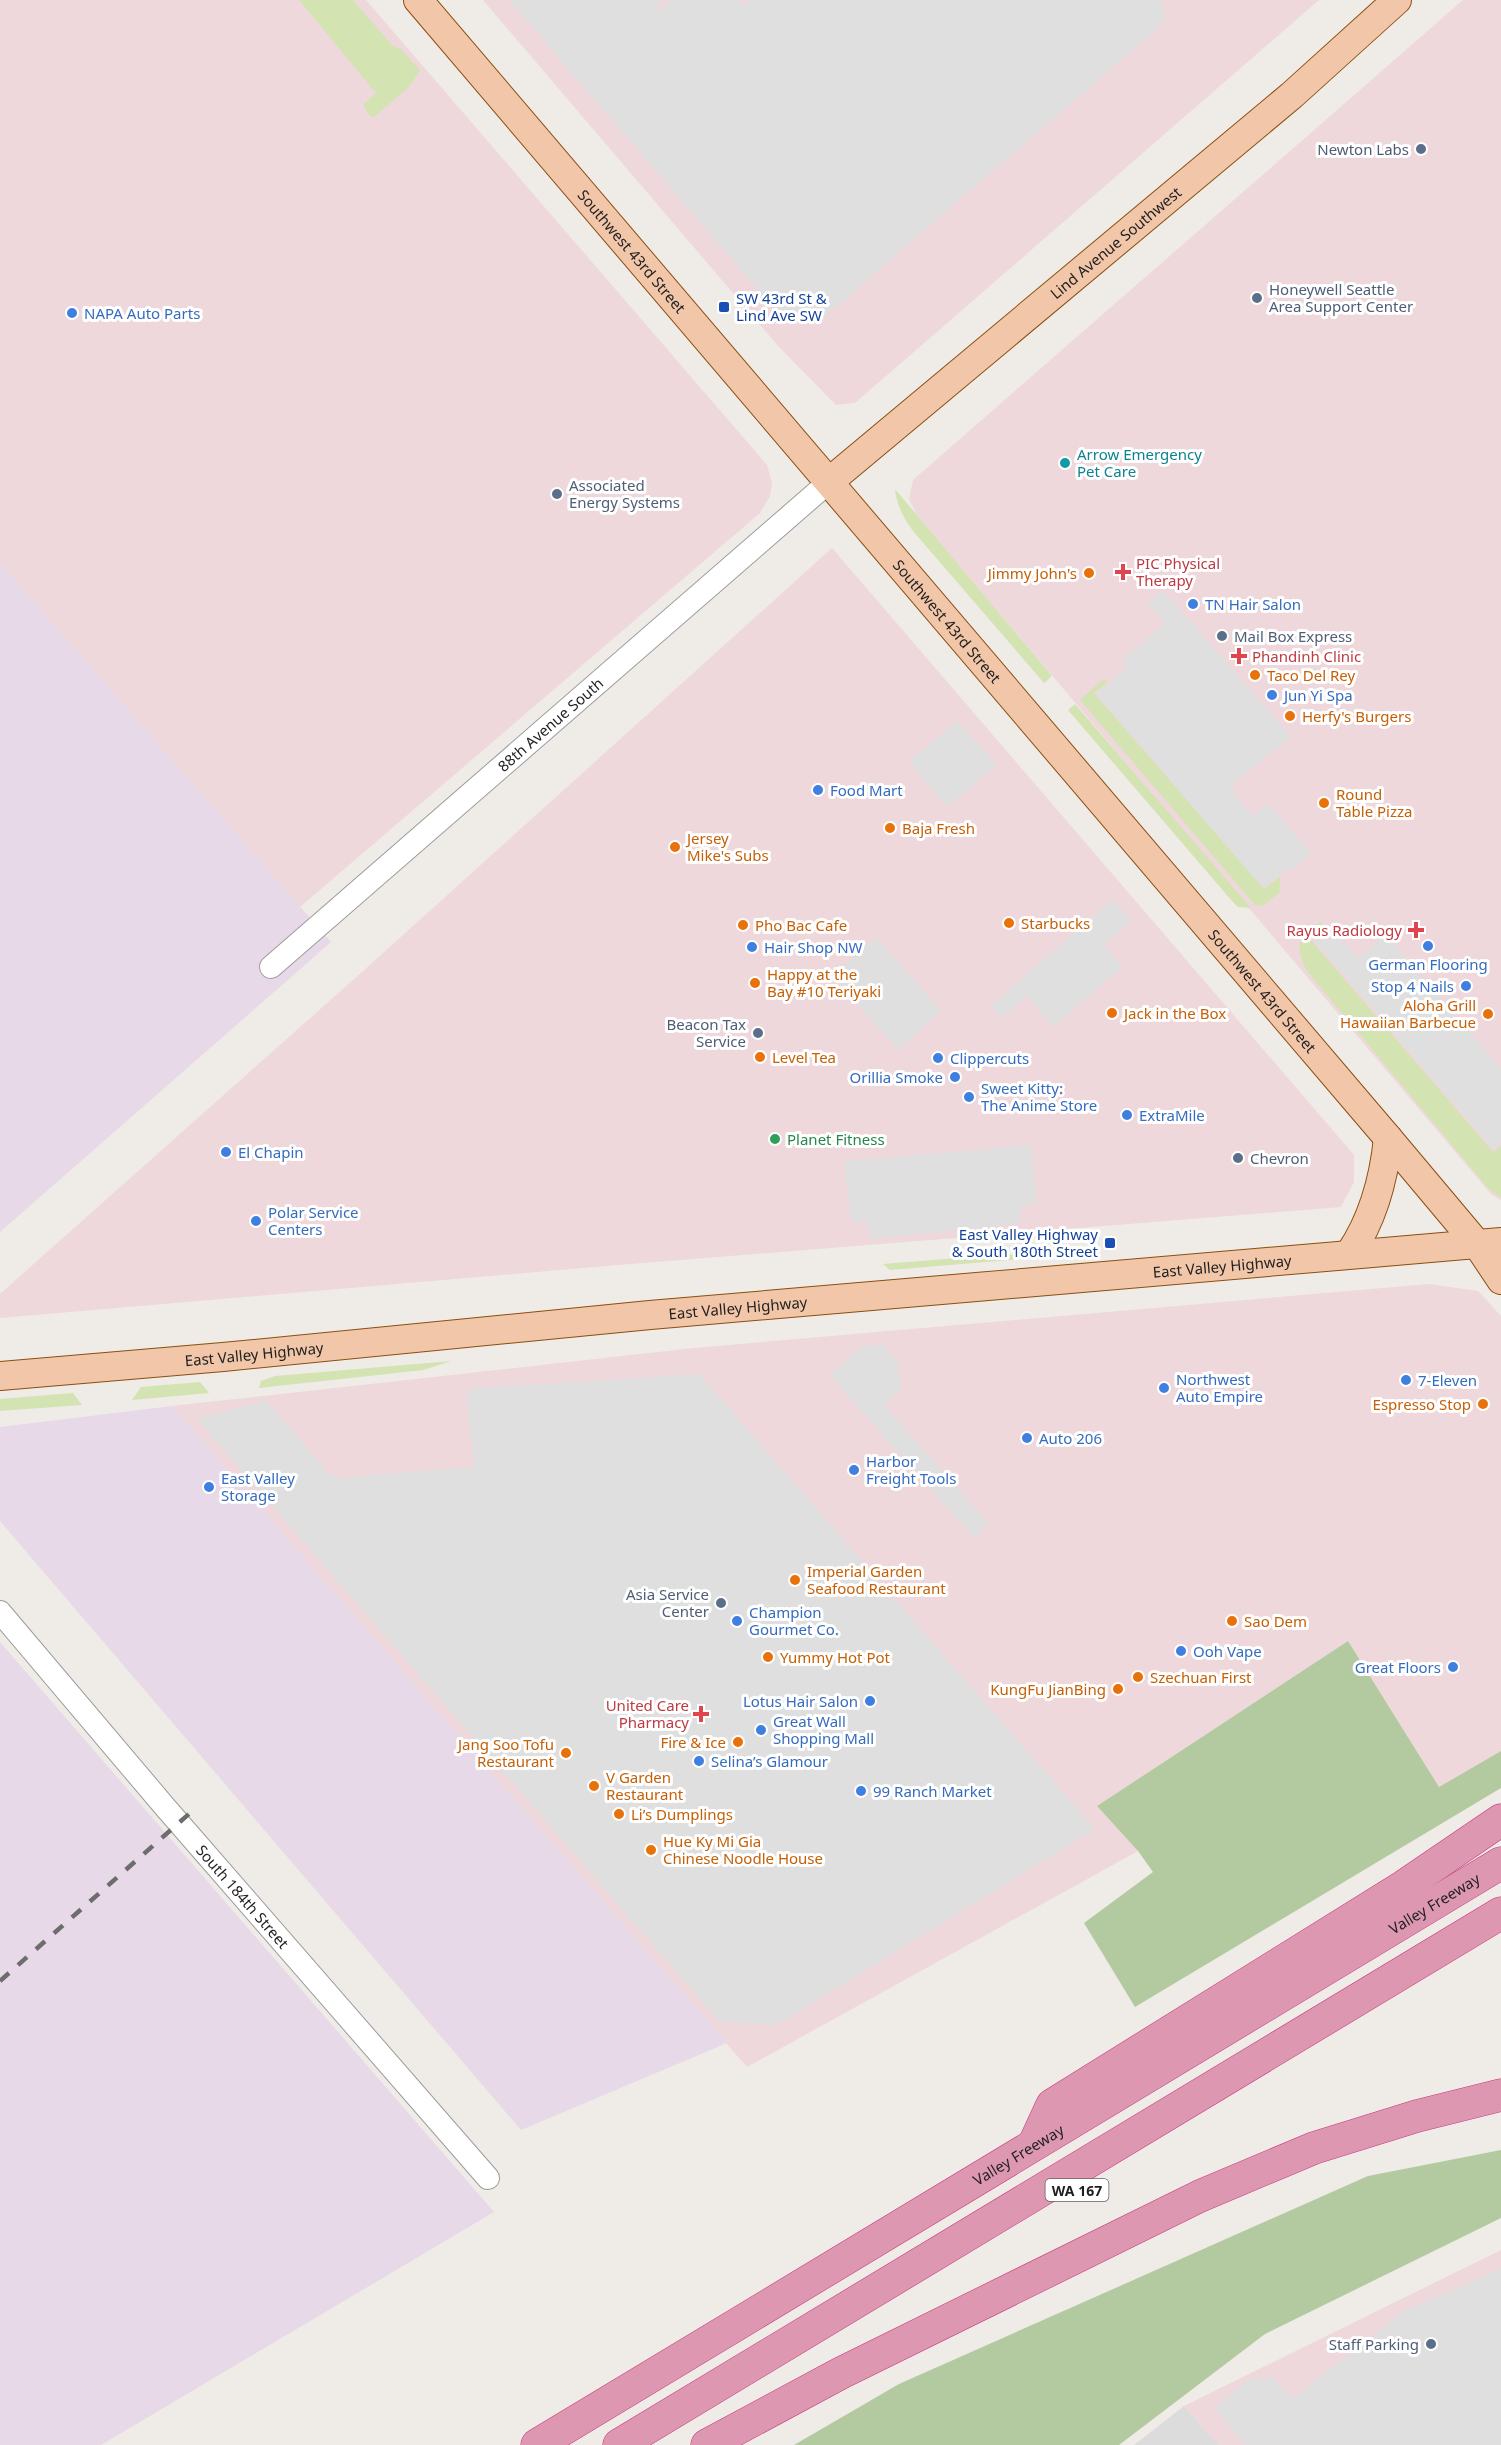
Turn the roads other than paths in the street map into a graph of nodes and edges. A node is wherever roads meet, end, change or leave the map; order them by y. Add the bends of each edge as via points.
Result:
1 (418, 0) edge
2 (1398, 0) edge
3 (830, 481) junction
4 (271, 967) dead end
5 (1388, 1137) junction
6 (1489, 1243) edge
7 (1350, 1253) junction
8 (1501, 1258) edge
9 (1501, 1280) edge
10 (0, 1376) edge
11 (0, 1612) edge
12 (1501, 1820) edge
13 (1501, 1863) edge
14 (1501, 1913) edge
15 (1501, 1935) edge
16 (1501, 2095) edge
17 (1035, 2142) junction
18 (488, 2178) dead end
19 (537, 2445) edge
20 (619, 2445) edge
21 (653, 2445) edge
22 (707, 2445) edge

1 - 3 main road, Southwest 43rd Street
2 - 3 main road, Lind Avenue Southwest via 1292,94
3 - 4 street, 88th Avenue South
3 - 5 main road, Southwest 43rd Street
5 - 6 main road, Southwest 43rd Street
5 - 7 main road via 1381,1180 1364,1233
6 - 7 main road, East Valley Highway
6 - 8 main road
6 - 9 main road
7 - 10 main road, East Valley Highway
11 - 18 street, South 184th Street
12 - 17 highway via 1404,1886 1052,2104
13 - 17 highway, Valley Freeway
14 - 20 highway
15 - 21 highway, WA 167
16 - 22 highway via 1314,2148 1200,2196 841,2373
17 - 19 highway, Valley Freeway

